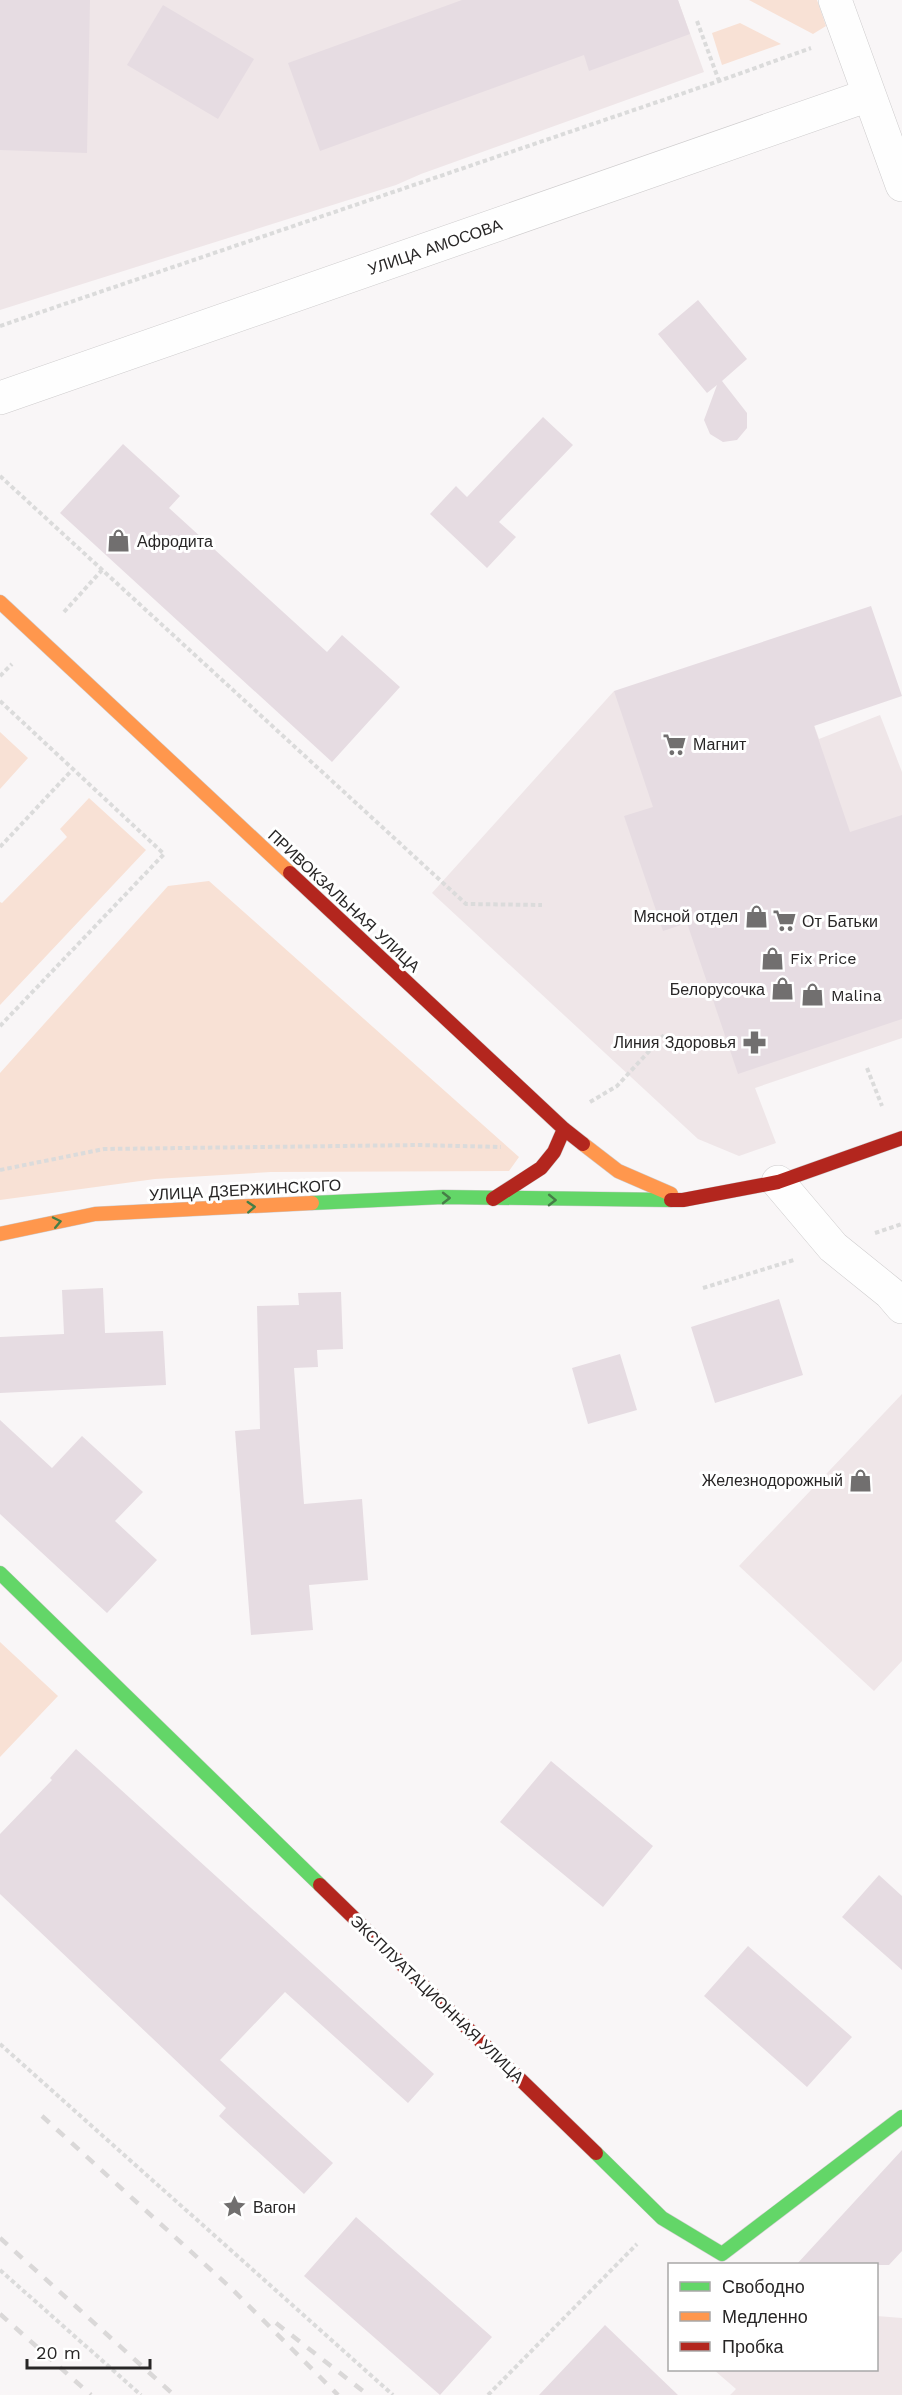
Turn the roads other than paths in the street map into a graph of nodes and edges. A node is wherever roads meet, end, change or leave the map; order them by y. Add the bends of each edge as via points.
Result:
1 (835, 0) edge
2 (869, 95) junction
3 (902, 185) edge
4 (0, 398) edge
5 (0, 602) edge
6 (560, 1125) junction
7 (902, 1138) edge
8 (778, 1182) junction
9 (493, 1199) junction
10 (683, 1200) junction
11 (0, 1234) edge
12 (902, 1307) edge
13 (0, 1573) edge
14 (902, 2117) edge

1 - 2 street
2 - 3 street
2 - 4 street, УЛИЦА АМОСОВА
5 - 6 street, ПРИВОКЗАЛЬНАЯ УЛИЦА
6 - 9 street via 554,1152 541,1168
6 - 10 street, ПРИВОКЗАЛЬНАЯ УЛИЦА via 618,1171
7 - 8 street, УЛИЦА ДЗЕРЖИНСКОГО
8 - 10 street, УЛИЦА ДЗЕРЖИНСКОГО
8 - 12 street via 833,1248
9 -> 10 street, УЛИЦА ДЗЕРЖИНСКОГО
11 -> 9 street, УЛИЦА ДЗЕРЖИНСКОГО via 95,1214 431,1198
13 - 14 street, ЭКСПЛУАТАЦИОННАЯ УЛИЦА via 662,2218 722,2254

